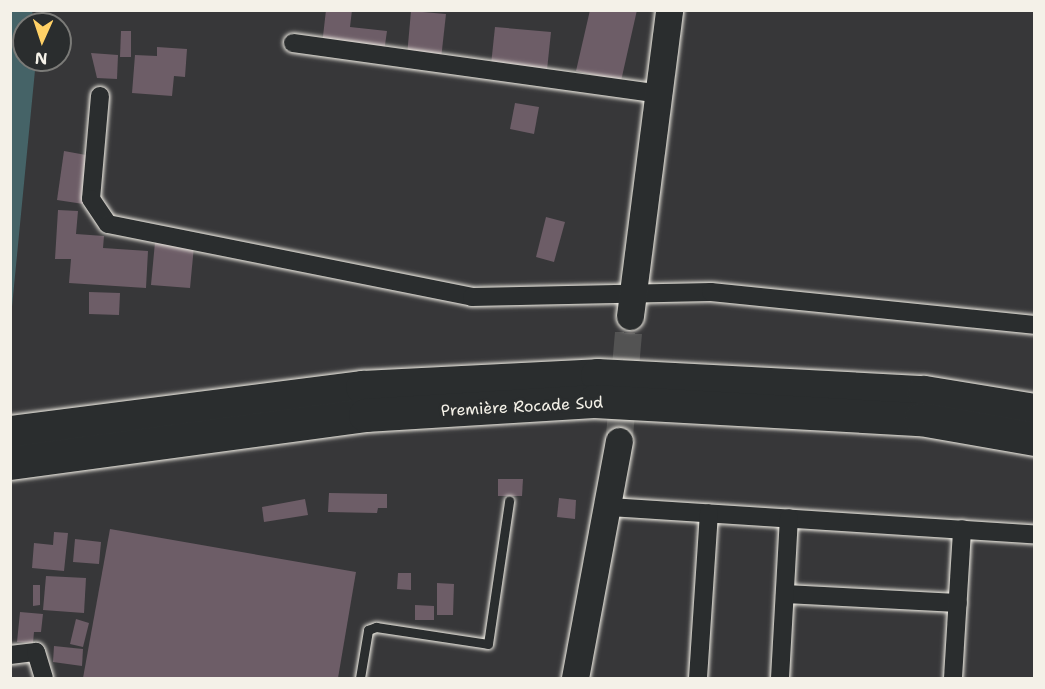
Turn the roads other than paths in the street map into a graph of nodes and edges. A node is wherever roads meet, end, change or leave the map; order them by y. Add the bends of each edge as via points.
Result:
1 (669, 10) edge
2 (293, 43) dead end
3 (654, 93) junction
4 (100, 96) dead end
5 (629, 303) junction
6 (1035, 325) edge
7 (1035, 410) edge
8 (10, 432) edge
9 (1035, 439) edge
10 (619, 441) tunnel mouth
11 (10, 463) edge
12 (509, 501) dead end
13 (611, 507) junction
14 (709, 513) junction
15 (789, 518) junction
16 (962, 529) junction
17 (1035, 534) edge
18 (785, 594) junction
19 (957, 603) junction
20 (10, 655) edge
21 (44, 678) edge
22 (360, 678) edge
23 (575, 678) edge
24 (698, 678) edge
25 (780, 678) edge
26 (953, 678) edge

1 - 3 main road
2 - 3 street
3 - 5 main road
4 - 5 street via 91,199 108,224 472,297
5 - 6 street via 882,305
7 - 8 highway, Première Rocade Sud via 924,392 597,375 362,387
9 - 11 highway, Première Rocade Sud via 921,419 594,401 365,415
10 - 13 main road
12 - 22 lane via 488,644 376,627 368,630
13 - 14 street
13 - 23 main road
14 - 15 street
14 - 24 street
15 - 16 street
15 - 18 street
16 - 17 street
16 - 19 street
18 - 19 street
18 - 25 street
19 - 26 street
20 - 21 street via 36,652

